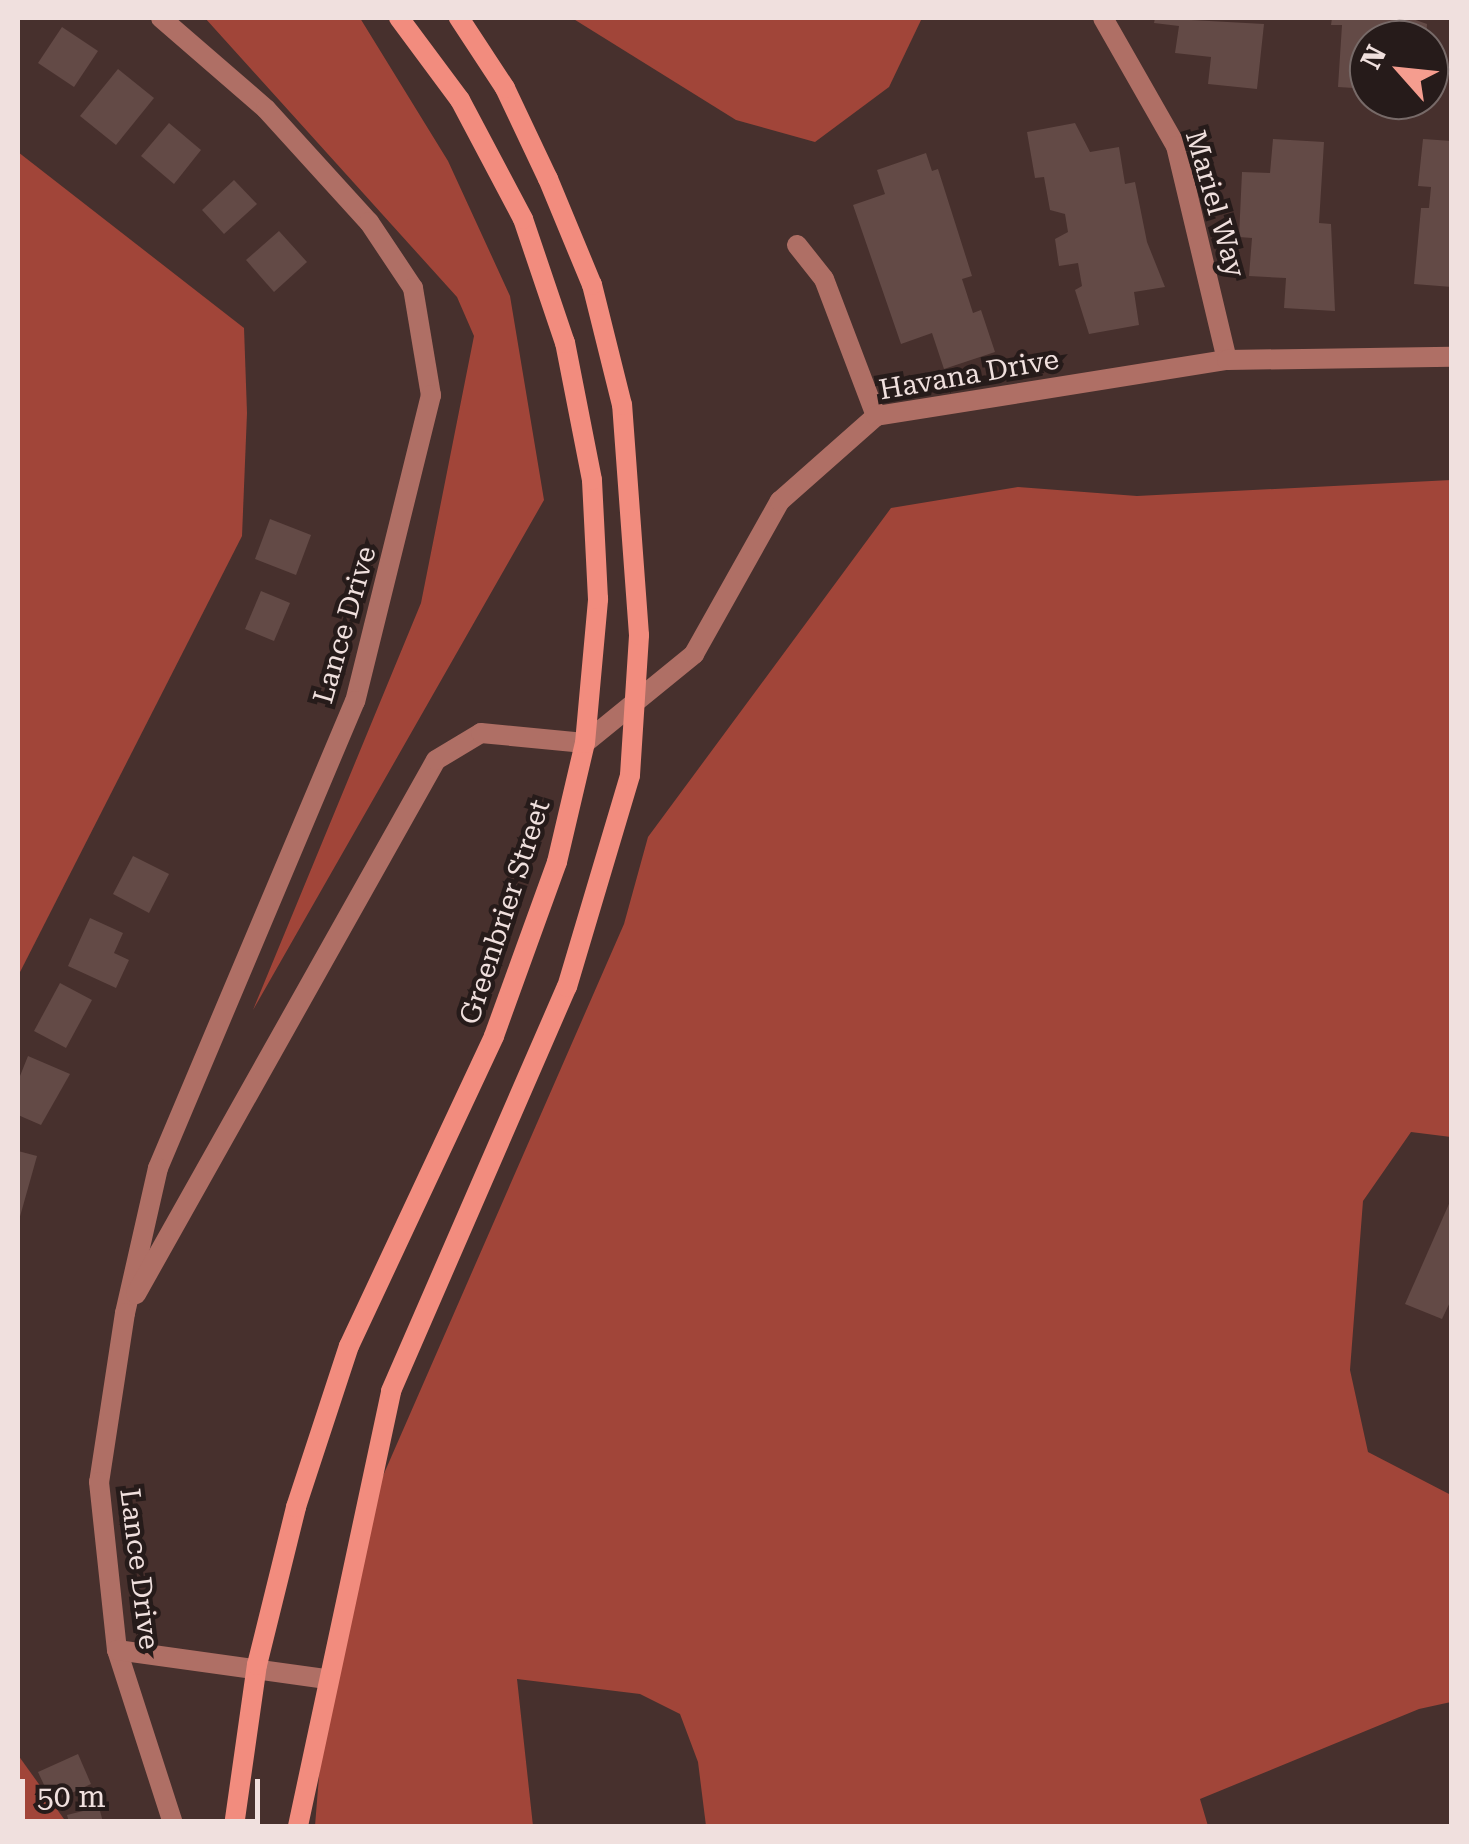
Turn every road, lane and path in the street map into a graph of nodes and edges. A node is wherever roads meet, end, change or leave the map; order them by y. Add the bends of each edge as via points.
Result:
1 (161, 18) edge
2 (398, 18) edge
3 (459, 18) edge
4 (1103, 18) edge
5 (797, 246) dead end
6 (1452, 357) edge
7 (1227, 360) junction
8 (876, 416) junction
9 (635, 702) junction
10 (585, 743) junction
11 (124, 1313) junction
12 (117, 1650) junction
13 (257, 1665) junction
14 (325, 1679) junction
15 (174, 1826) edge
16 (234, 1826) edge
17 (298, 1826) edge

1 - 11 street, Lance Drive via 266,108 369,222 413,288 430,395 356,701 158,1168
2 - 10 main road, Greenbrier Street via 460,100 524,218 565,343 592,480 598,599
3 - 9 main road via 506,88 596,302 622,405 639,635
4 - 7 street, Mariel Way via 1176,146
5 - 8 street via 824,278
6 - 7 street, Havana Drive
7 - 8 street, Havana Drive
8 - 9 street, Havana Drive via 780,501 694,654
9 - 10 street, Havana Drive
9 - 14 main road via 622,808 568,987 391,1391
10 - 11 street, Lance Drive via 481,732 436,760
10 - 13 main road, Greenbrier Street via 557,862 494,1036 349,1346 296,1506
11 - 12 street, Lance Drive via 99,1482
12 - 13 street
12 - 15 street, Lance Drive
13 - 14 street
13 - 16 main road, Greenbrier Street
14 - 17 main road

